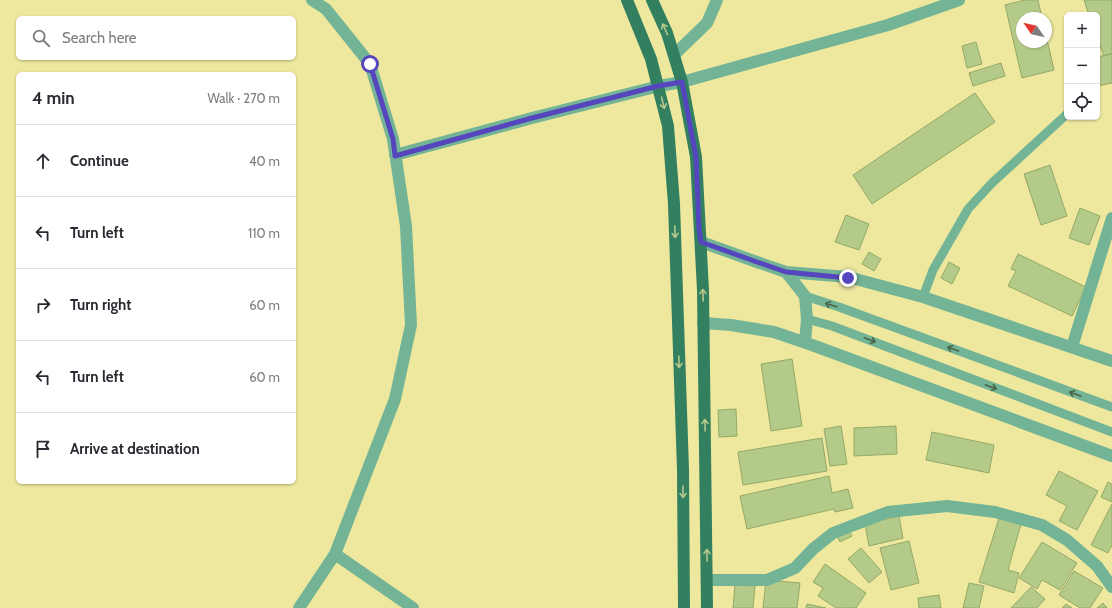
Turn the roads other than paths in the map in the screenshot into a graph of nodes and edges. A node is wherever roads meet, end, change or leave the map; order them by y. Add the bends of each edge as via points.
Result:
1 (312, 0) edge
2 (627, 0) edge
3 (652, 0) edge
4 (718, 0) edge
5 (958, 0) edge
6 (674, 55) junction
7 (682, 82) junction
8 (658, 86) junction
9 (1064, 117) edge
10 (395, 156) junction
11 (1112, 218) edge
12 (701, 242) junction
13 (786, 272) junction
14 (805, 296) junction
15 (923, 297) junction
16 (807, 319) junction
17 (704, 323) junction
18 (804, 342) junction
19 (1072, 347) junction
20 (1112, 361) edge
21 (1112, 407) edge
22 (1112, 432) edge
23 (1112, 456) edge
24 (335, 554) junction
25 (707, 580) junction
26 (1112, 587) edge
27 (299, 608) edge
28 (412, 608) edge
29 (684, 608) edge
30 (707, 608) edge

1 - 10 street via 326,9 370,64 393,139
2 - 8 main road via 651,59
6 -> 3 main road
4 - 6 street via 707,23
5 - 7 street via 888,25
6 - 7 main road
7 - 8 street
7 - 12 main road via 696,157
8 - 10 street
8 -> 29 main road via 668,126 674,204 683,469
9 - 15 lane via 992,183 968,209 933,270
10 - 24 street via 406,226 411,325 395,399
11 - 19 street
12 - 13 street
17 -> 12 main road
13 - 14 street
13 - 15 street via 848,278
14 - 16 street
21 -> 14 lane
15 - 19 street
16 - 18 street
16 -> 22 lane via 832,326
17 - 18 street via 774,332
25 -> 17 main road
18 - 23 street
19 - 20 street
24 - 27 street
24 - 28 street
25 - 26 street via 767,580 795,568 813,549 834,533 888,512 947,506 995,512 1042,525 1068,540 1091,560
25 - 30 main road

